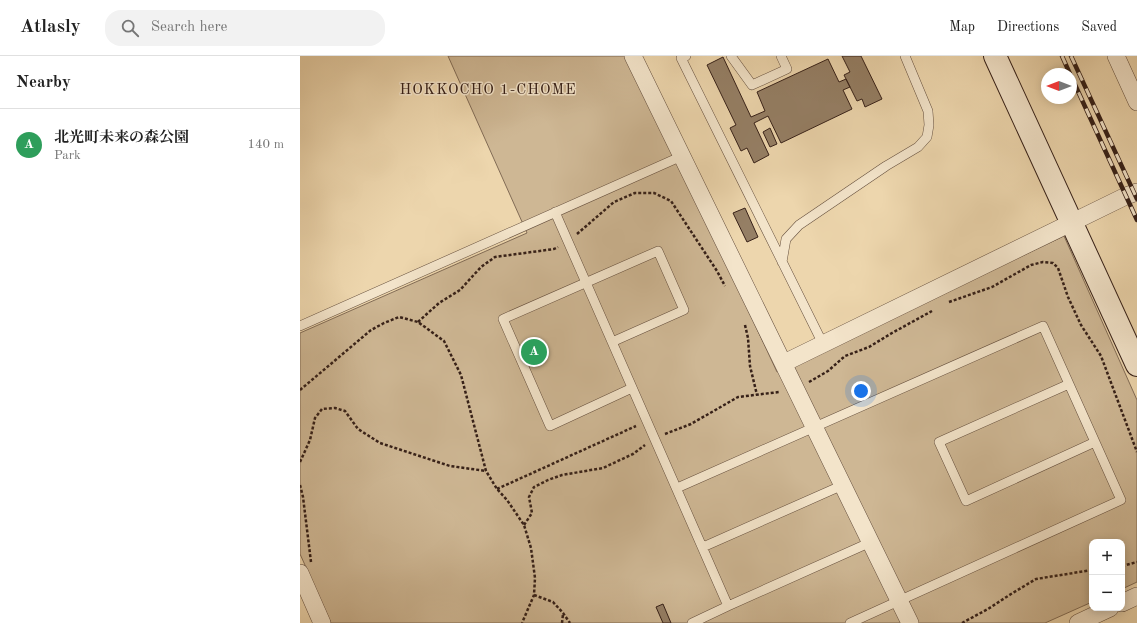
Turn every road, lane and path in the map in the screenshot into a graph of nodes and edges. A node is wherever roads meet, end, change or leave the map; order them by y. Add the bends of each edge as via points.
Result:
1 (633, 56) edge
2 (686, 56) edge
3 (731, 56) edge
4 (781, 56) edge
5 (905, 56) edge
6 (994, 56) edge
7 (1116, 56) edge
8 (1137, 102) edge
9 (682, 156) junction
10 (1137, 192) edge
11 (555, 212) junction
12 (1072, 222) junction
13 (782, 262) junction
14 (586, 282) junction
15 (945, 304) dead end
16 (938, 308) dead end
17 (300, 326) edge
18 (612, 342) junction
19 (823, 344) junction
20 (784, 363) junction
21 (1137, 365) edge
22 (1069, 384) junction
23 (632, 388) junction
24 (797, 389) junction
25 (300, 390) edge
26 (647, 421) junction
27 (815, 427) junction
28 (654, 438) junction
29 (1096, 442) junction
30 (1137, 452) edge
31 (300, 462) edge
32 (486, 471) junction
33 (300, 485) edge
34 (843, 485) junction
35 (677, 488) junction
36 (496, 490) junction
37 (524, 525) junction
38 (871, 542) junction
39 (703, 547) junction
40 (1137, 562) edge
41 (1125, 565) edge
42 (306, 570) edge
43 (1089, 570) edge
44 (304, 595) edge
45 (534, 595) junction
46 (899, 601) junction
47 (728, 606) junction
48 (1104, 611) edge
49 (563, 613) junction
50 (322, 623) edge
51 (522, 623) edge
52 (562, 623) edge
53 (570, 623) edge
54 (692, 623) edge
55 (850, 623) edge
56 (910, 623) edge
57 (962, 623) edge
58 (1078, 623) edge

1 - 9 street
2 - 13 lane via 681,58
3 - 4 lane via 752,85 787,70
5 - 13 lane via 928,111 927,137 918,147 798,225 786,240
6 - 12 street
7 - 8 street
9 - 11 lane
9 - 20 street
10 - 12 street
11 - 14 lane
11 - 17 lane
12 - 19 street
12 - 21 street
13 - 19 lane
14 - 18 lane
14 - 18 lane via 658,251 684,310
14 - 23 lane via 503,319 550,426
15 - 30 path via 992,287 1031,265 1053,263 1058,268 1081,325 1101,356
16 - 24 path via 869,347 845,356 828,371
18 - 23 lane
19 - 20 street
20 - 24 street
22 - 27 lane via 1043,326
22 - 29 lane
22 - 29 lane via 939,442 966,501
23 - 26 lane
24 - 27 street
24 - 28 path via 738,397 691,424
25 - 32 path via 370,330 399,318 418,322 444,342 461,375
26 - 28 lane
26 - 36 path
27 - 34 street
27 - 35 lane
28 - 35 lane
28 - 37 path via 633,454 603,468 562,475 534,487 529,497 532,513
29 - 46 lane via 1121,500
31 - 32 path via 310,440 315,418 322,409 334,408 345,411 358,429 380,443 450,466
32 - 36 path
33 - 42 path via 303,497
34 - 38 street
34 - 39 lane
35 - 39 lane
36 - 37 path via 507,500
37 - 45 path via 536,578
38 - 46 street
38 - 47 lane
39 - 47 lane
40 - 41 path
42 - 44 street
43 - 57 path via 1036,579 988,610
44 - 50 street
45 - 49 path via 554,602
45 - 51 path
46 - 55 lane
46 - 56 street
47 - 54 lane
48 - 58 street
49 - 52 path
49 - 53 path

